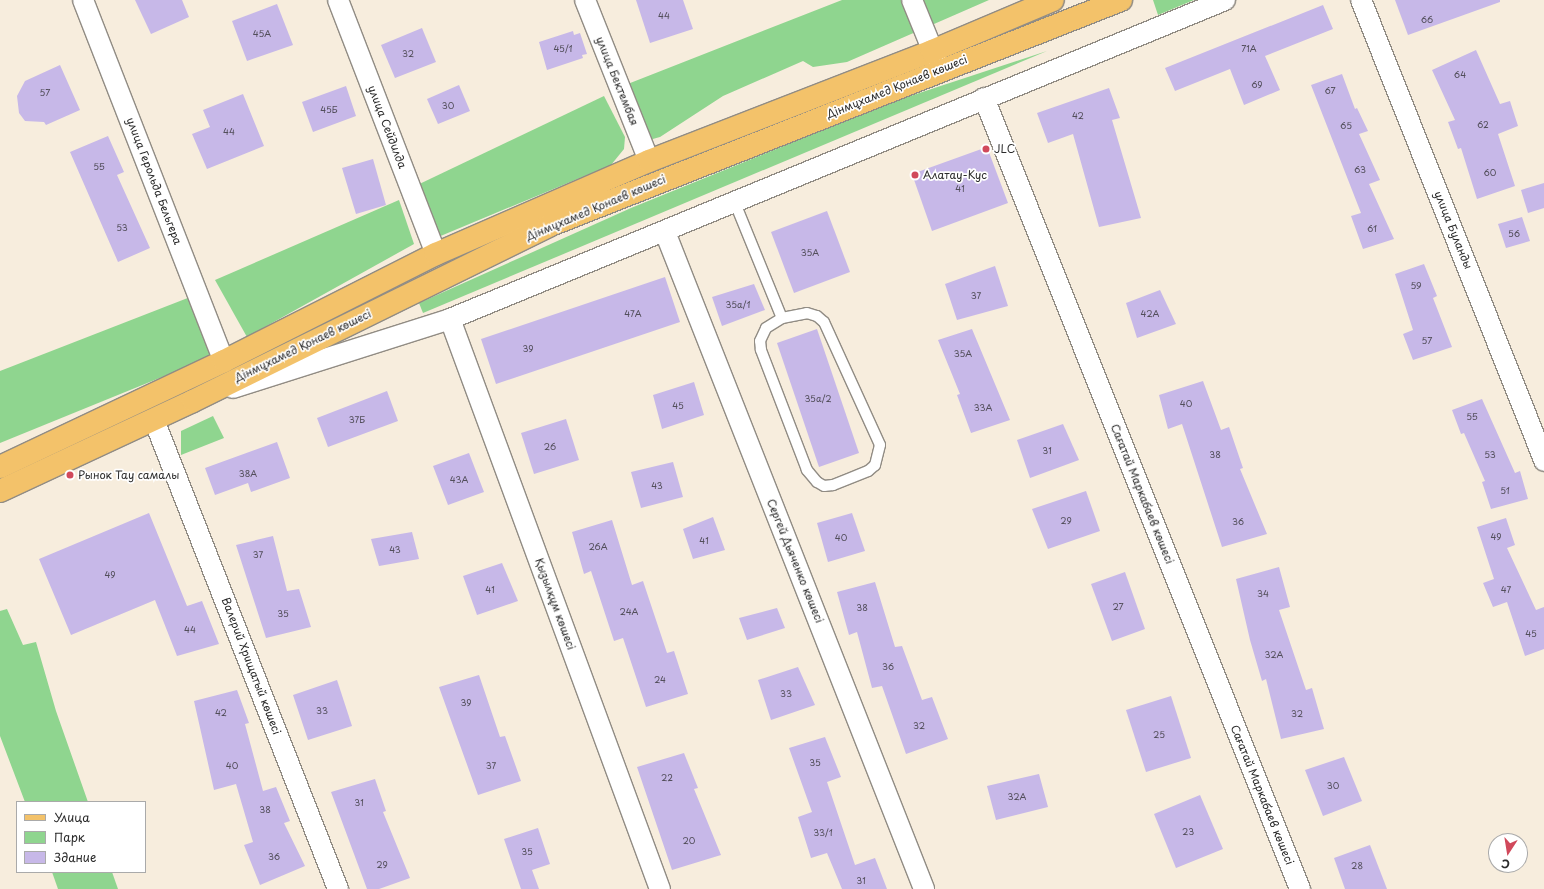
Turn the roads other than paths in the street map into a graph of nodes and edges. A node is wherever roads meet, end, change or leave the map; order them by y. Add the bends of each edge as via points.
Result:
1 (83, 0) edge
2 (338, 0) edge
3 (585, 0) edge
4 (912, 0) edge
5 (1053, 0) edge
6 (1120, 0) edge
7 (1225, 0) edge
8 (1361, 0) edge
9 (936, 60) junction
10 (984, 98) junction
11 (649, 161) junction
12 (735, 203) junction
13 (665, 232) junction
14 (436, 254) junction
15 (782, 318) junction
16 (450, 319) junction
17 (224, 361) junction
18 (193, 401) junction
19 (154, 420) junction
20 (1544, 461) edge
21 (0, 467) edge
22 (0, 491) edge
23 (338, 889) edge
24 (660, 889) edge
25 (924, 889) edge
26 (1300, 889) edge

1 - 17 street, улица Герольда Бельгера
2 - 14 street, улица Сейдилда
3 - 11 street, улица Бектембая
4 - 9 street
5 - 9 main road, Дінмұхамед Қонаев көшесі
6 - 9 main road, Дінмұхамед Қонаев көшесі
7 - 10 street
8 - 20 street, улица Буланды
9 - 11 main road, Дінмұхамед Қонаев көшесі
9 - 18 main road, Дінмұхамед Қонаев көшесі via 548,226
10 - 12 street
10 - 26 street, Сағатай Маркабаев көшесі
11 - 14 main road, Дінмұхамед Қонаев көшесі
12 - 13 street
12 - 15 lane
13 - 16 street
13 - 25 street, Сергей Дьяченко көшесі
14 - 17 main road, Дінмұхамед Қонаев көшесі
15 - 15 lane via 766,328 762,334 761,350 807,470 812,478 824,486 868,471 875,465 880,445 824,322 817,316 807,313
16 - 18 street
16 - 24 street, Қызылқұм көшесі
17 - 21 main road, Дінмұхамед Қонаев көшесі
18 - 19 main road, Дінмұхамед Қонаев көшесі
19 - 22 main road, Дінмұхамед Қонаев көшесі
19 - 23 street, Валерий Хрищатый көшесі

